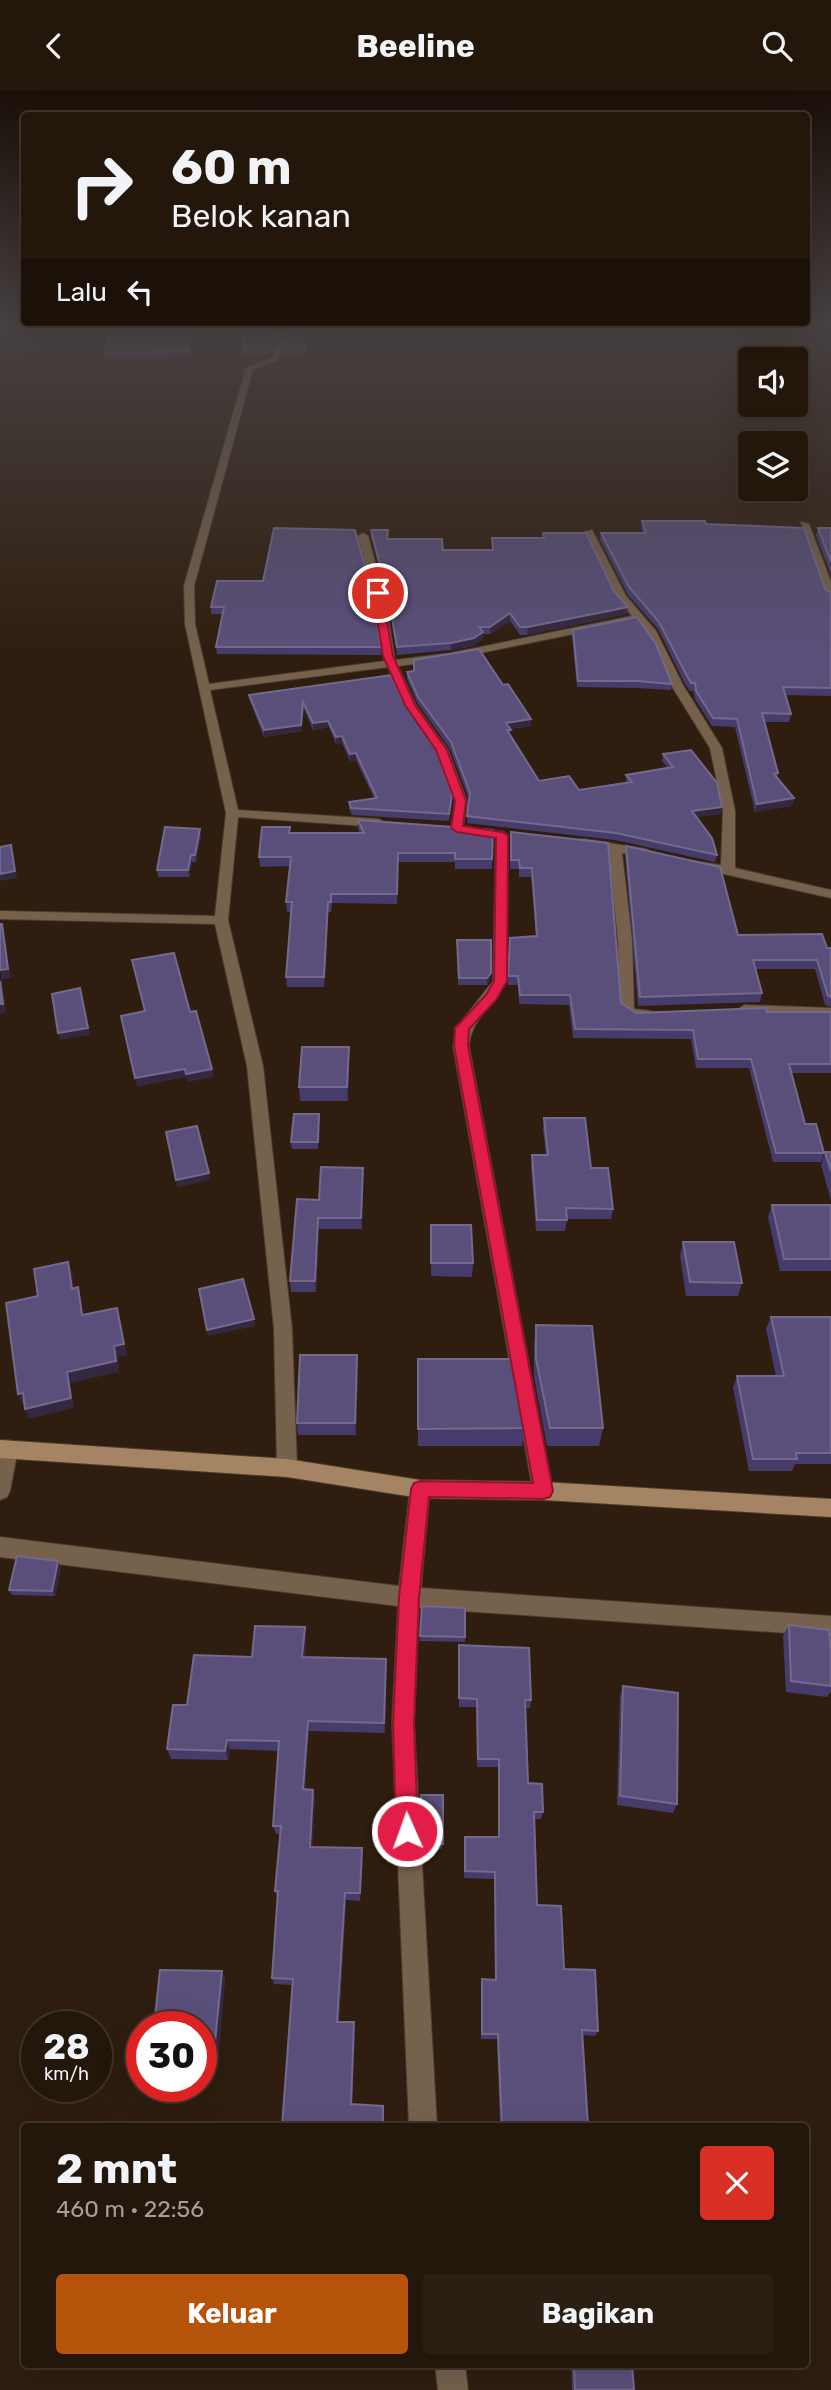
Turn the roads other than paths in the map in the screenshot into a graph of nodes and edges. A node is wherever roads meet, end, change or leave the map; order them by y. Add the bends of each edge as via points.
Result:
1 (231, 435) edge
2 (804, 524) dead end
3 (589, 532) edge
4 (363, 536) dead end
5 (831, 596) edge
6 (638, 618) junction
7 (391, 664) junction
8 (203, 688) junction
9 (232, 813) junction
10 (391, 824) edge
11 (457, 829) edge
12 (502, 835) dead end
13 (575, 842) edge
14 (615, 847) junction
15 (665, 857) edge
16 (690, 862) edge
17 (728, 870) junction
18 (831, 894) edge
19 (0, 915) edge
20 (221, 920) junction
21 (729, 1011) edge
22 (831, 1013) edge
23 (663, 1014) edge
24 (5, 1455) edge
25 (287, 1468) junction
26 (420, 1489) junction
27 (0, 1491) edge
28 (544, 1491) junction
29 (831, 1508) edge
30 (0, 1547) edge
31 (409, 1595) junction
32 (831, 1626) edge
33 (423, 2123) edge
34 (450, 2368) edge
35 (453, 2390) edge

1 - 8 street via 189,586 190,624
2 - 5 street
3 - 6 street via 621,597
4 - 7 street
6 - 7 street
6 - 17 street via 662,649 677,685 716,748 729,811
7 - 8 street
7 - 11 street via 410,705 442,750 460,801
8 - 9 street
9 - 10 street
9 - 20 street
12 - 28 street via 500,981 462,1028 461,1046
13 - 14 street
14 - 15 street
14 - 23 street via 627,1010 636,1015
16 - 17 street
17 - 18 street
19 - 20 street
20 - 25 street via 255,1066 283,1329
21 - 22 street
24 - 25 main road
24 - 27 street
25 - 26 main road
26 - 28 main road
26 - 31 street
28 - 29 main road
30 - 31 street
31 - 32 street
31 - 33 street via 403,1723
34 - 35 street

